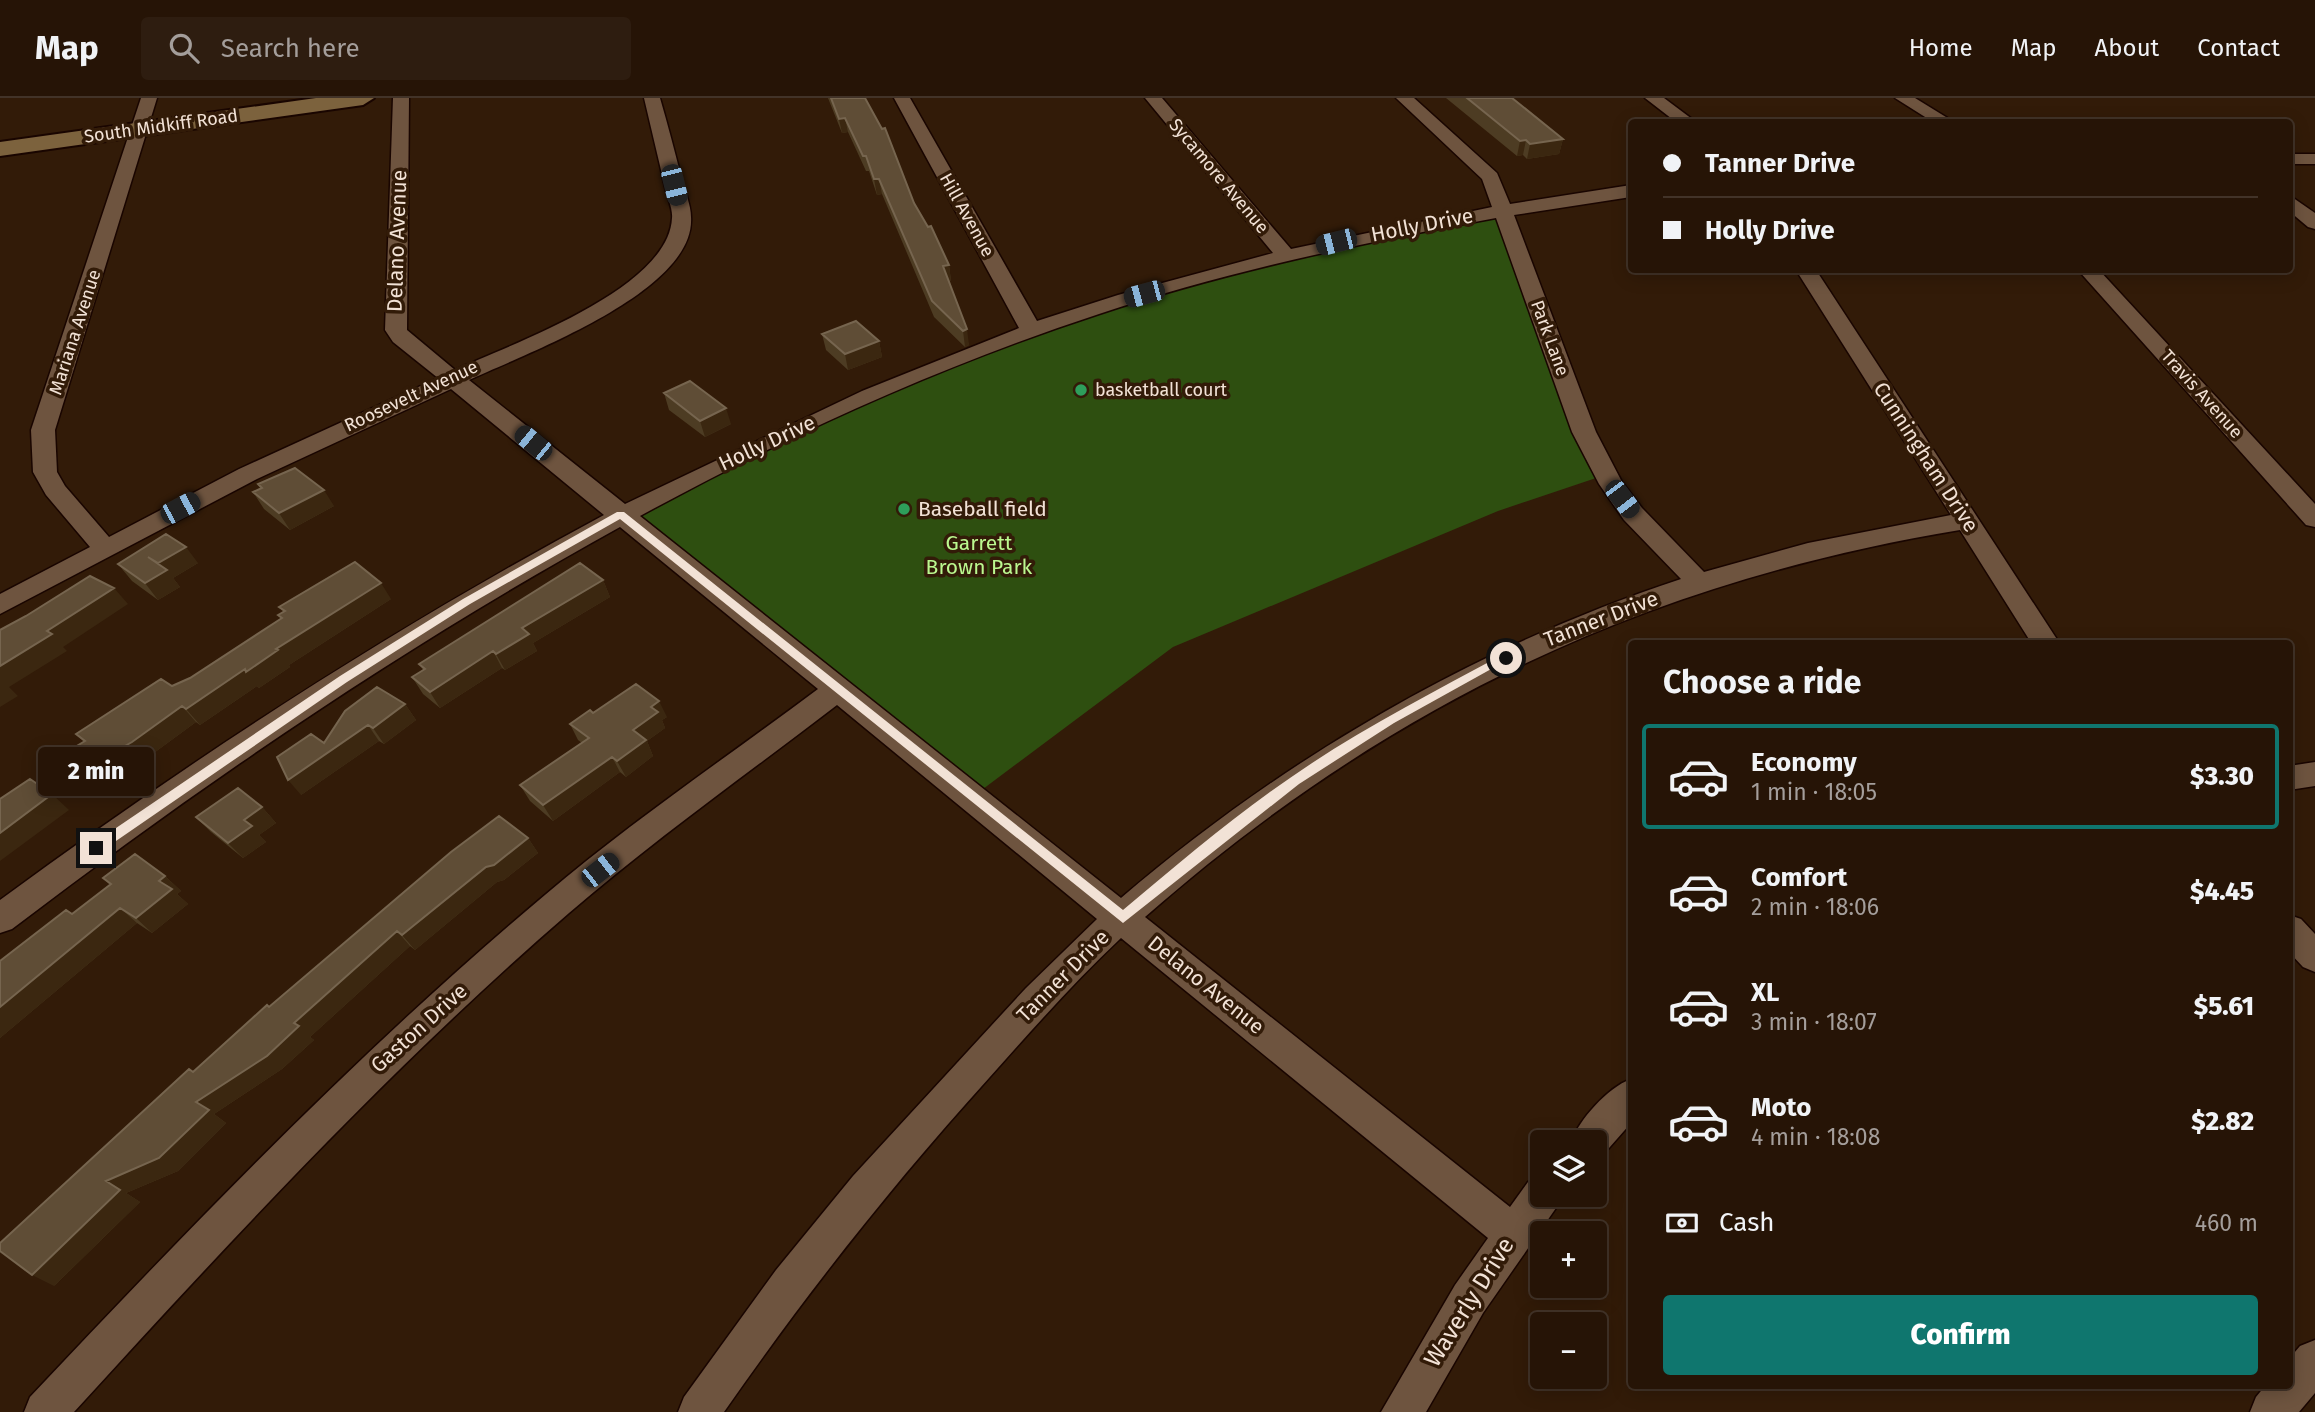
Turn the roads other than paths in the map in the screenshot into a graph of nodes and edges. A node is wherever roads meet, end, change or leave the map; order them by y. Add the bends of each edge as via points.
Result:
1 (149, 98) edge
2 (363, 98) edge
3 (401, 98) edge
4 (652, 98) edge
5 (902, 98) edge
6 (1153, 98) edge
7 (1404, 98) edge
8 (1653, 98) edge
9 (1903, 98) edge
10 (1683, 119) edge
11 (1940, 119) edge
12 (139, 129) junction
13 (0, 149) edge
14 (2293, 159) edge
15 (2315, 159) edge
16 (1628, 191) edge
17 (2293, 204) edge
18 (1504, 210) junction
19 (2315, 223) edge
20 (1285, 255) junction
21 (1808, 273) edge
22 (2091, 273) edge
23 (1032, 332) junction
24 (451, 377) junction
25 (620, 515) junction
26 (2315, 519) edge
27 (1966, 521) junction
28 (105, 548) junction
29 (1699, 582) junction
30 (0, 606) edge
31 (2043, 640) edge
32 (837, 690) junction
33 (2315, 774) edge
34 (2293, 777) edge
35 (1123, 918) junction
36 (0, 919) edge
37 (2293, 933) edge
38 (2315, 957) edge
39 (1628, 1099) edge
40 (1601, 1130) edge
41 (1533, 1207) edge
42 (1513, 1234) junction
43 (2315, 1361) edge
44 (2293, 1386) edge
45 (2291, 1389) edge
46 (45, 1412) edge
47 (699, 1412) edge
48 (1402, 1412) edge
49 (2271, 1412) edge

1 - 12 street, Mariana Avenue
2 - 12 main road, South Midkiff Road
3 - 24 street, Delano Avenue via 394,322 406,342
4 - 24 street, Roosevelt Avenue via 682,218 666,257 645,279 598,312
5 - 23 street, Hill Avenue
6 - 20 street, Sycamore Avenue
7 - 18 street, Park Lane via 1488,173
8 - 10 street
9 - 11 street
12 - 13 main road, South Midkiff Road
12 - 28 street, Mariana Avenue via 43,430 45,472
14 - 15 street
16 - 18 street, Holly Drive
17 - 19 street
18 - 20 street, Holly Drive
18 - 29 street, Park Lane via 1584,432 1611,484 1633,514
20 - 23 street, Holly Drive via 1123,300
21 - 27 street, Cunningham Drive
22 - 26 street, Travis Avenue
23 - 25 street, Holly Drive via 837,410
24 - 25 street, Delano Avenue
24 - 28 street, Roosevelt Avenue
25 - 32 street, Delano Avenue
25 - 36 street, Holly Drive via 467,601 311,699
27 - 29 street, Tanner Drive via 1882,534
27 - 31 street, Cunningham Drive
28 - 30 street, Roosevelt Avenue
29 - 35 street, Tanner Drive via 1553,636 1390,720 1271,797
32 - 35 street, Delano Avenue
32 - 46 street, Gaston Drive via 559,902 386,1056 221,1222
33 - 34 street
35 - 42 street, Delano Avenue
35 - 47 street, Tanner Drive via 1034,1003 915,1131 822,1243
37 - 38 street
39 - 40 street
41 - 42 street, Waverly Drive
42 - 48 street, Waverly Drive
43 - 44 street
45 - 49 street

